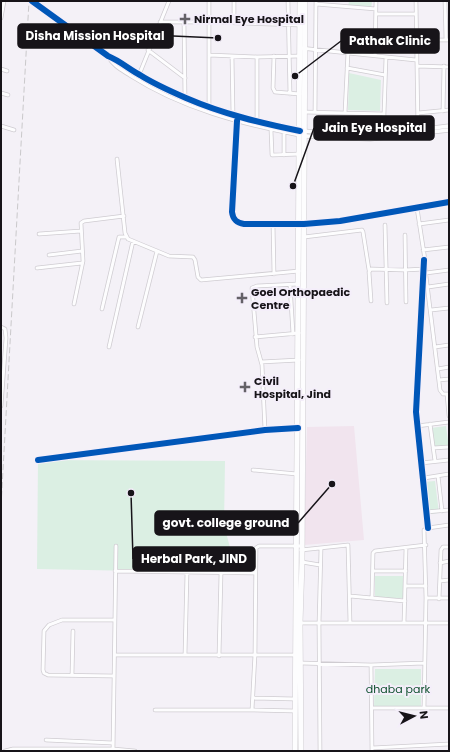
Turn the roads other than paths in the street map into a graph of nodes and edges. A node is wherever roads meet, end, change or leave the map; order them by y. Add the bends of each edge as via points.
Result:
1 (4, 1) edge
2 (32, 1) edge
3 (169, 1) edge
4 (209, 1) edge
5 (234, 1) edge
6 (288, 1) edge
7 (300, 1) edge
8 (305, 1) edge
9 (346, 1) edge
10 (376, 1) edge
11 (416, 1) edge
12 (445, 1) edge
13 (316, 2) edge
14 (346, 6) junction
15 (376, 8) junction
16 (376, 14) junction
17 (416, 14) junction
18 (1, 18) edge
19 (160, 22) junction
20 (184, 22) junction
21 (208, 22) junction
22 (234, 23) junction
23 (289, 24) junction
24 (300, 25) junction
25 (376, 33) junction
26 (417, 34) junction
27 (416, 40) junction
28 (447, 40) edge
29 (302, 48) junction
30 (316, 49) junction
31 (148, 50) junction
32 (348, 52) junction
33 (209, 55) junction
34 (375, 55) junction
35 (108, 56) junction
36 (232, 56) junction
37 (274, 56) junction
38 (290, 56) junction
39 (300, 56) junction
40 (257, 57) junction
41 (386, 57) junction
42 (416, 60) junction
43 (417, 66) junction
44 (444, 66) junction
45 (449, 67) edge
46 (347, 68) junction
47 (1, 70) edge
48 (7, 71) dead end
49 (139, 75) junction
50 (385, 75) junction
51 (185, 78) junction
52 (168, 90) junction
53 (1, 93) edge
54 (290, 94) junction
55 (300, 94) junction
56 (8, 95) dead end
57 (166, 95) junction
58 (185, 98) junction
59 (210, 107) junction
60 (449, 110) edge
61 (443, 111) junction
62 (304, 112) junction
63 (315, 112) junction
64 (345, 113) junction
65 (418, 113) junction
66 (384, 114) junction
67 (233, 115) junction
68 (237, 121) junction
69 (257, 122) junction
70 (1, 126) edge
71 (256, 126) junction
72 (449, 126) edge
73 (14, 130) dead end
74 (271, 130) junction
75 (449, 130) edge
76 (284, 132) junction
77 (418, 132) junction
78 (302, 134) junction
79 (385, 136) junction
80 (300, 154) junction
81 (284, 155) junction
82 (117, 159) dead end
83 (448, 202) edge
84 (417, 208) junction
85 (124, 216) junction
86 (449, 220) edge
87 (273, 224) junction
88 (302, 224) junction
89 (419, 224) junction
90 (385, 225) dead end
91 (81, 231) junction
92 (39, 234) dead end
93 (405, 235) dead end
94 (126, 237) junction
95 (304, 237) junction
96 (133, 241) junction
97 (449, 247) edge
98 (423, 250) junction
99 (82, 251) junction
100 (157, 251) junction
101 (49, 255) dead end
102 (424, 260) junction
103 (82, 263) junction
104 (37, 268) dead end
105 (424, 268) junction
106 (387, 269) junction
107 (369, 270) junction
108 (405, 270) junction
109 (449, 270) edge
110 (299, 272) junction
111 (426, 273) junction
112 (274, 274) junction
113 (301, 284) junction
114 (449, 284) edge
115 (290, 285) junction
116 (428, 287) junction
117 (371, 301) dead end
118 (406, 302) dead end
119 (387, 303) dead end
120 (74, 304) dead end
121 (449, 308) edge
122 (102, 309) dead end
123 (431, 310) junction
124 (1, 327) edge
125 (138, 327) dead end
126 (299, 333) junction
127 (293, 334) junction
128 (255, 337) junction
129 (435, 346) junction
130 (449, 346) edge
131 (109, 347) dead end
132 (299, 360) junction
133 (261, 362) junction
134 (449, 367) edge
135 (438, 369) junction
136 (449, 379) edge
137 (439, 380) junction
138 (448, 394) edge
139 (448, 402) edge
140 (1, 406) edge
141 (449, 416) edge
142 (449, 422) edge
143 (430, 424) junction
144 (418, 426) junction
145 (298, 428) junction
146 (265, 430) junction
147 (449, 446) edge
148 (432, 448) junction
149 (38, 460) dead end
150 (449, 460) edge
151 (435, 461) junction
152 (421, 462) junction
153 (253, 470) dead end
154 (297, 474) junction
155 (449, 474) edge
156 (438, 476) junction
157 (424, 478) junction
158 (449, 510) edge
159 (442, 511) junction
160 (426, 512) junction
161 (449, 525) edge
162 (428, 528) junction
163 (426, 545) junction
164 (116, 546) dead end
165 (449, 546) edge
166 (300, 547) junction
167 (322, 548) junction
168 (406, 548) junction
169 (302, 562) junction
170 (449, 562) edge
171 (440, 563) junction
172 (320, 564) junction
173 (406, 570) junction
174 (115, 571) junction
175 (373, 571) junction
176 (187, 572) junction
177 (221, 573) junction
178 (255, 573) junction
179 (449, 580) edge
180 (440, 581) junction
181 (405, 586) junction
182 (426, 586) junction
183 (350, 596) junction
184 (372, 597) junction
185 (426, 598) junction
186 (449, 598) edge
187 (439, 599) junction
188 (405, 601) junction
189 (114, 620) junction
190 (298, 623) junction
191 (350, 623) junction
192 (404, 623) junction
193 (426, 623) junction
194 (449, 623) edge
195 (319, 624) junction
196 (73, 631) dead end
197 (115, 654) junction
198 (255, 654) junction
199 (185, 655) junction
200 (298, 655) junction
201 (219, 656) junction
202 (301, 663) junction
203 (424, 663) junction
204 (319, 664) junction
205 (372, 664) junction
206 (72, 675) junction
207 (114, 676) junction
208 (253, 698) junction
209 (295, 699) junction
210 (372, 708) junction
211 (424, 708) junction
212 (449, 708) edge
213 (154, 710) dead end
214 (252, 710) junction
215 (301, 710) junction
216 (294, 711) junction
217 (46, 740) dead end
218 (113, 743) junction
219 (449, 744) edge
220 (372, 749) edge
221 (113, 750) edge
222 (7, 751) edge
223 (135, 751) edge
224 (295, 751) edge
225 (301, 751) edge
226 (320, 751) edge

1 - 18 street
2 - 35 street
3 - 19 street
4 - 21 street
5 - 22 street
6 - 23 street
7 - 24 highway
8 - 29 highway
9 - 14 street
10 - 15 street
11 - 17 street
12 - 28 street
13 - 14 street
13 - 30 street
14 - 15 street
15 - 16 street
16 - 17 street
16 - 25 street
17 - 26 street
19 - 20 street
19 - 31 street
20 - 21 street
20 - 51 street
21 - 22 street
21 - 33 street
22 - 23 street
23 - 24 street
23 - 38 street
24 - 29 highway
25 - 26 street
25 - 34 street
26 - 27 street
27 - 28 street
27 - 42 street
29 - 30 street
29 - 39 highway
29 - 62 highway
30 - 32 street
30 - 63 street
31 - 49 street
31 - 51 street
32 - 34 street
32 - 46 street
33 - 36 street
33 - 59 street
34 - 41 street
35 - 49 street
35 - 57 street via 116,66
36 - 40 street
36 - 67 street
37 - 38 street
37 - 40 street
37 - 54 street via 274,90 277,93
38 - 39 street
38 - 54 street
39 - 55 highway
40 - 69 street
41 - 42 street
41 - 50 street
42 - 43 street
43 - 44 street
43 - 65 street
44 - 45 street
44 - 61 street
46 - 50 street
46 - 64 street
47 - 48 street
49 - 52 street
50 - 66 street
51 - 58 street
52 - 57 street
52 - 58 street
53 - 56 street
54 - 55 street
55 - 78 highway
57 - 68 street
58 - 59 street
59 - 67 street
60 - 61 street
61 - 65 street
62 - 63 street
62 - 78 highway
63 - 64 street
64 - 66 street
65 - 77 street
66 - 79 street
67 - 69 street
68 - 71 street
68 - 87 street via 233,217 244,224
69 - 71 street
69 - 78 street
70 - 73 street
71 - 74 street
72 - 77 street
74 - 76 street
74 - 81 street via 271,154
75 - 77 street
76 - 78 street
76 - 81 street
77 - 79 street
78 - 79 street
78 - 80 highway
78 - 88 highway
80 - 81 street
80 - 88 highway
82 - 85 street
83 - 84 street
84 - 88 street via 340,221
84 - 89 street
85 - 91 street via 82,222
85 - 94 street
86 - 89 street
87 - 88 street
87 - 112 street
88 - 95 highway
88 - 110 highway
89 - 98 street
90 - 106 street
91 - 92 street
91 - 99 street
93 - 108 street
94 - 96 street
94 - 122 street via 119,237
95 - 107 street via 362,230
95 - 113 highway
96 - 100 street
96 - 131 street
97 - 98 street
98 - 102 street
99 - 101 street
99 - 103 street
100 - 112 street via 171,257 194,257 201,280
100 - 125 street
102 - 105 street
102 - 111 street
103 - 104 street
103 - 120 street
105 - 108 street
105 - 144 street via 416,408
106 - 107 street
106 - 108 street
106 - 119 street
107 - 117 street
108 - 118 street
109 - 111 street
110 - 112 street
110 - 113 highway
111 - 116 street
113 - 115 street
113 - 126 highway
113 - 166 highway
114 - 116 street
115 - 127 street
115 - 128 street via 252,288
116 - 123 street
121 - 123 street
123 - 129 street
124 - 140 street via 5,329 6,338
126 - 127 street
126 - 132 highway
127 - 128 street
128 - 133 street
129 - 130 street
129 - 135 street
132 - 133 street
132 - 145 highway
133 - 146 street
134 - 135 street
135 - 137 street
136 - 137 street
137 - 138 street via 441,393
138 - 139 street
139 - 141 street
142 - 143 street
143 - 144 street
143 - 148 street
144 - 152 street
145 - 146 street
145 - 154 highway
146 - 149 street
147 - 148 street
148 - 151 street
150 - 151 street
151 - 152 street
152 - 157 street
153 - 154 street
154 - 166 highway
155 - 156 street
156 - 157 street
156 - 159 street
157 - 160 street
158 - 159 street
159 - 160 street
160 - 162 street
161 - 162 street
162 - 163 street via 424,530
163 - 168 street
163 - 182 street
164 - 174 street
165 - 171 street via 441,548
166 - 167 street
166 - 169 highway
166 - 178 street via 257,546
166 - 190 highway
167 - 172 street
167 - 183 street via 348,545
168 - 173 street
168 - 175 street via 375,551
169 - 172 street
169 - 190 highway
170 - 171 street
171 - 180 street
172 - 195 street
173 - 175 street
173 - 181 street
174 - 176 street
174 - 189 street
175 - 184 street
176 - 177 street
176 - 199 street
177 - 178 street
177 - 201 street
178 - 198 street
179 - 180 street
180 - 187 street
181 - 182 street
181 - 188 street
182 - 185 street
183 - 184 street
183 - 191 street
184 - 188 street
185 - 187 street
185 - 193 street
186 - 187 street
188 - 192 street
189 - 197 street
189 - 206 street via 62,620 49,625 44,631 42,670 48,675
190 - 195 street
190 - 200 highway
191 - 192 street
191 - 195 street
192 - 193 street
193 - 194 street
193 - 203 street
195 - 204 street
196 - 206 street
197 - 199 street
197 - 207 street
198 - 200 street
198 - 201 street
198 - 208 street
199 - 201 street
200 - 202 highway
200 - 209 highway
202 - 204 street
202 - 215 highway
203 - 205 street
203 - 211 street
204 - 205 street
204 - 226 street
205 - 210 street
206 - 207 street
207 - 218 street
208 - 209 street
208 - 214 street
209 - 216 highway
210 - 211 street
210 - 220 street
211 - 212 street
213 - 214 street
214 - 216 street
215 - 216 street
215 - 225 highway
216 - 224 highway
217 - 218 street
218 - 221 street
219 - 220 street
221 - 222 street
221 - 223 street

